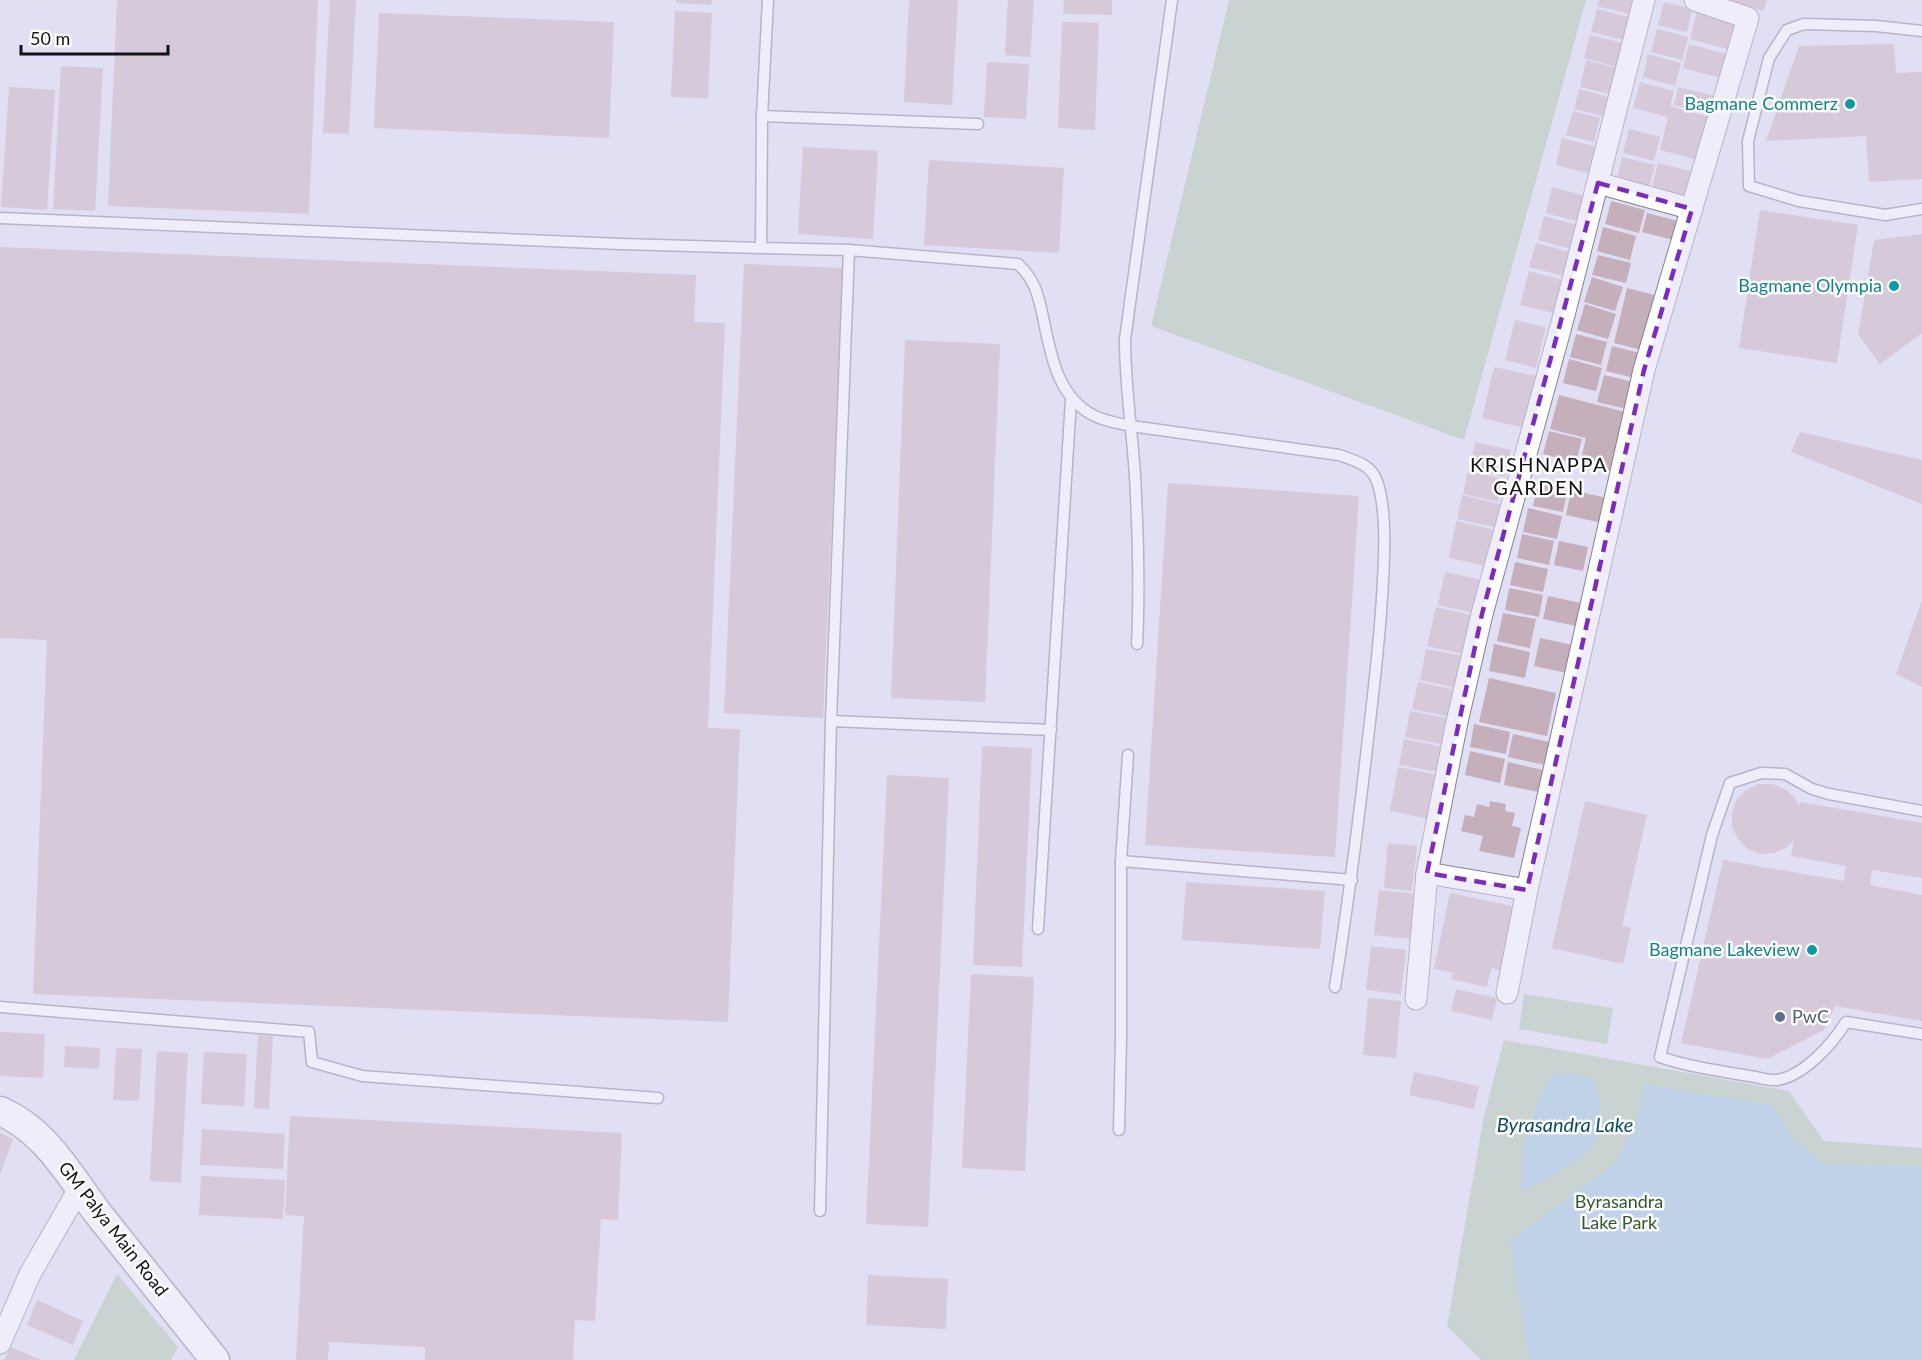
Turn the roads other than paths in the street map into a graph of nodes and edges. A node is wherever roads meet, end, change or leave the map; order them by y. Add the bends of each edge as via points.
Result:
1 (768, 0) edge
2 (1172, 0) edge
3 (1644, 0) edge
4 (1695, 0) edge
5 (1922, 31) edge
6 (762, 116) junction
7 (978, 124) dead end
8 (1598, 183) junction
9 (1692, 209) junction
10 (1922, 209) edge
11 (0, 218) edge
12 (761, 248) junction
13 (849, 250) junction
14 (1071, 399) junction
15 (1131, 426) junction
16 (1137, 644) dead end
17 (831, 721) junction
18 (1051, 730) junction
19 (1128, 754) dead end
20 (1922, 811) edge
21 (1121, 861) junction
22 (1427, 873) junction
23 (1352, 880) junction
24 (1527, 890) junction
25 (1038, 929) dead end
26 (1335, 987) dead end
27 (1507, 993) dead end
28 (1416, 999) dead end
29 (0, 1007) edge
30 (1922, 1034) edge
31 (658, 1098) dead end
32 (0, 1111) edge
33 (1119, 1130) dead end
34 (79, 1189) junction
35 (820, 1211) dead end
36 (0, 1343) edge
37 (215, 1360) edge

1 - 6 lane
2 - 15 lane via 1125,339
3 - 8 street
4 - 9 street via 1748,18
5 - 10 lane via 1804,24 1787,30 1769,58 1748,141 1749,186 1799,201 1886,215
6 - 7 lane
6 - 12 lane
8 - 9 street
8 - 22 street via 1482,614
9 - 24 street via 1644,370
11 - 12 lane
12 - 13 lane
13 - 14 lane via 1018,264 1030,275 1038,293 1052,361
13 - 17 lane
14 - 15 lane via 1091,415
14 - 18 lane
15 - 16 lane via 1140,598
15 - 23 lane via 1339,455 1370,469 1376,478 1384,555 1379,648
17 - 18 lane
17 - 35 lane
18 - 25 lane
19 - 21 lane
20 - 30 lane via 1829,794 1785,774 1761,773 1730,783 1712,835 1660,1057 1688,1066 1777,1080 1817,1058 1846,1022
21 - 23 lane
21 - 33 lane
22 - 24 street
22 - 28 street
23 - 26 lane
24 - 27 street
29 - 31 lane via 309,1032 312,1062 362,1077
32 - 34 main road, GM Palya Main Road via 24,1123 45,1141
34 - 36 street via 30,1274
34 - 37 main road, GM Palya Main Road

